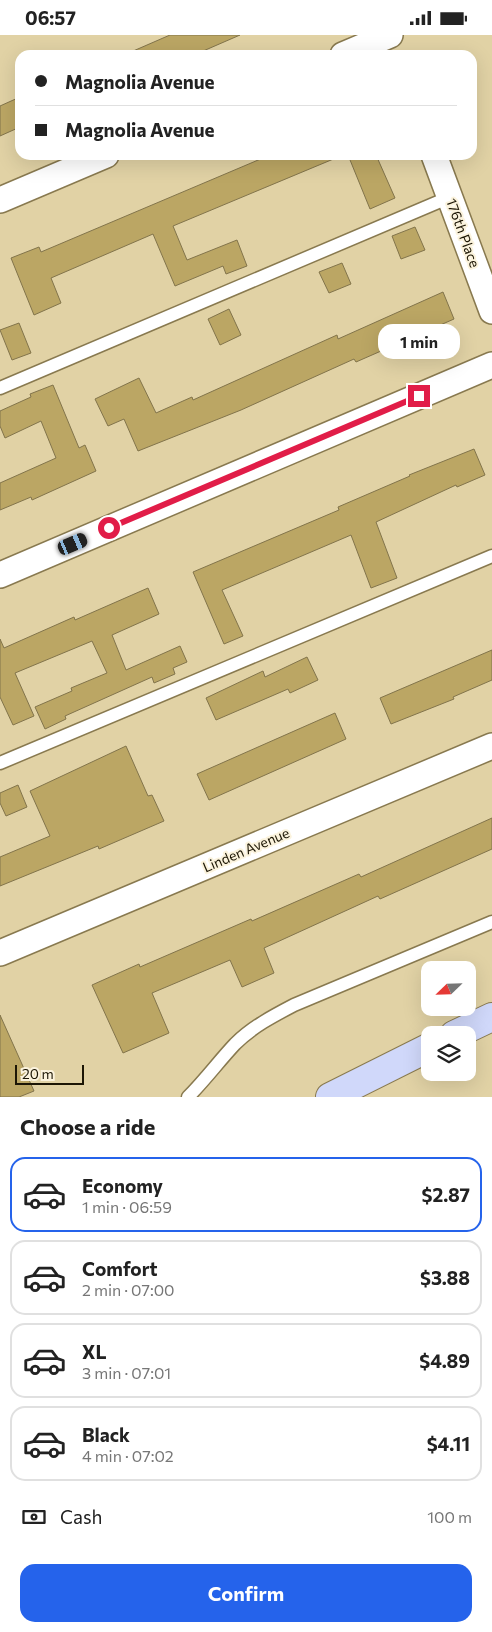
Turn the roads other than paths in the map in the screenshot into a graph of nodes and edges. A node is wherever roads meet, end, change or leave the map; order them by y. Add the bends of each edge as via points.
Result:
1 (390, 35) edge
2 (355, 50) edge
3 (395, 50) edge
4 (94, 160) edge
5 (436, 160) edge
6 (450, 197) junction
7 (0, 200) edge
8 (492, 311) edge
9 (492, 365) edge
10 (0, 388) edge
11 (492, 556) edge
12 (0, 575) edge
13 (492, 746) edge
14 (0, 763) edge
15 (492, 922) edge
16 (0, 953) edge
17 (492, 1017) edge
18 (473, 1026) edge
19 (421, 1052) edge
20 (188, 1097) edge
21 (330, 1097) edge

1 - 2 street
1 - 3 street
4 - 7 street
5 - 6 street, 176th Place
6 - 8 street, 176th Place
6 - 10 lane
9 - 12 street
11 - 14 lane
13 - 16 street, Linden Avenue
15 - 20 lane via 263,1021 236,1044
17 - 18 street
19 - 21 street

